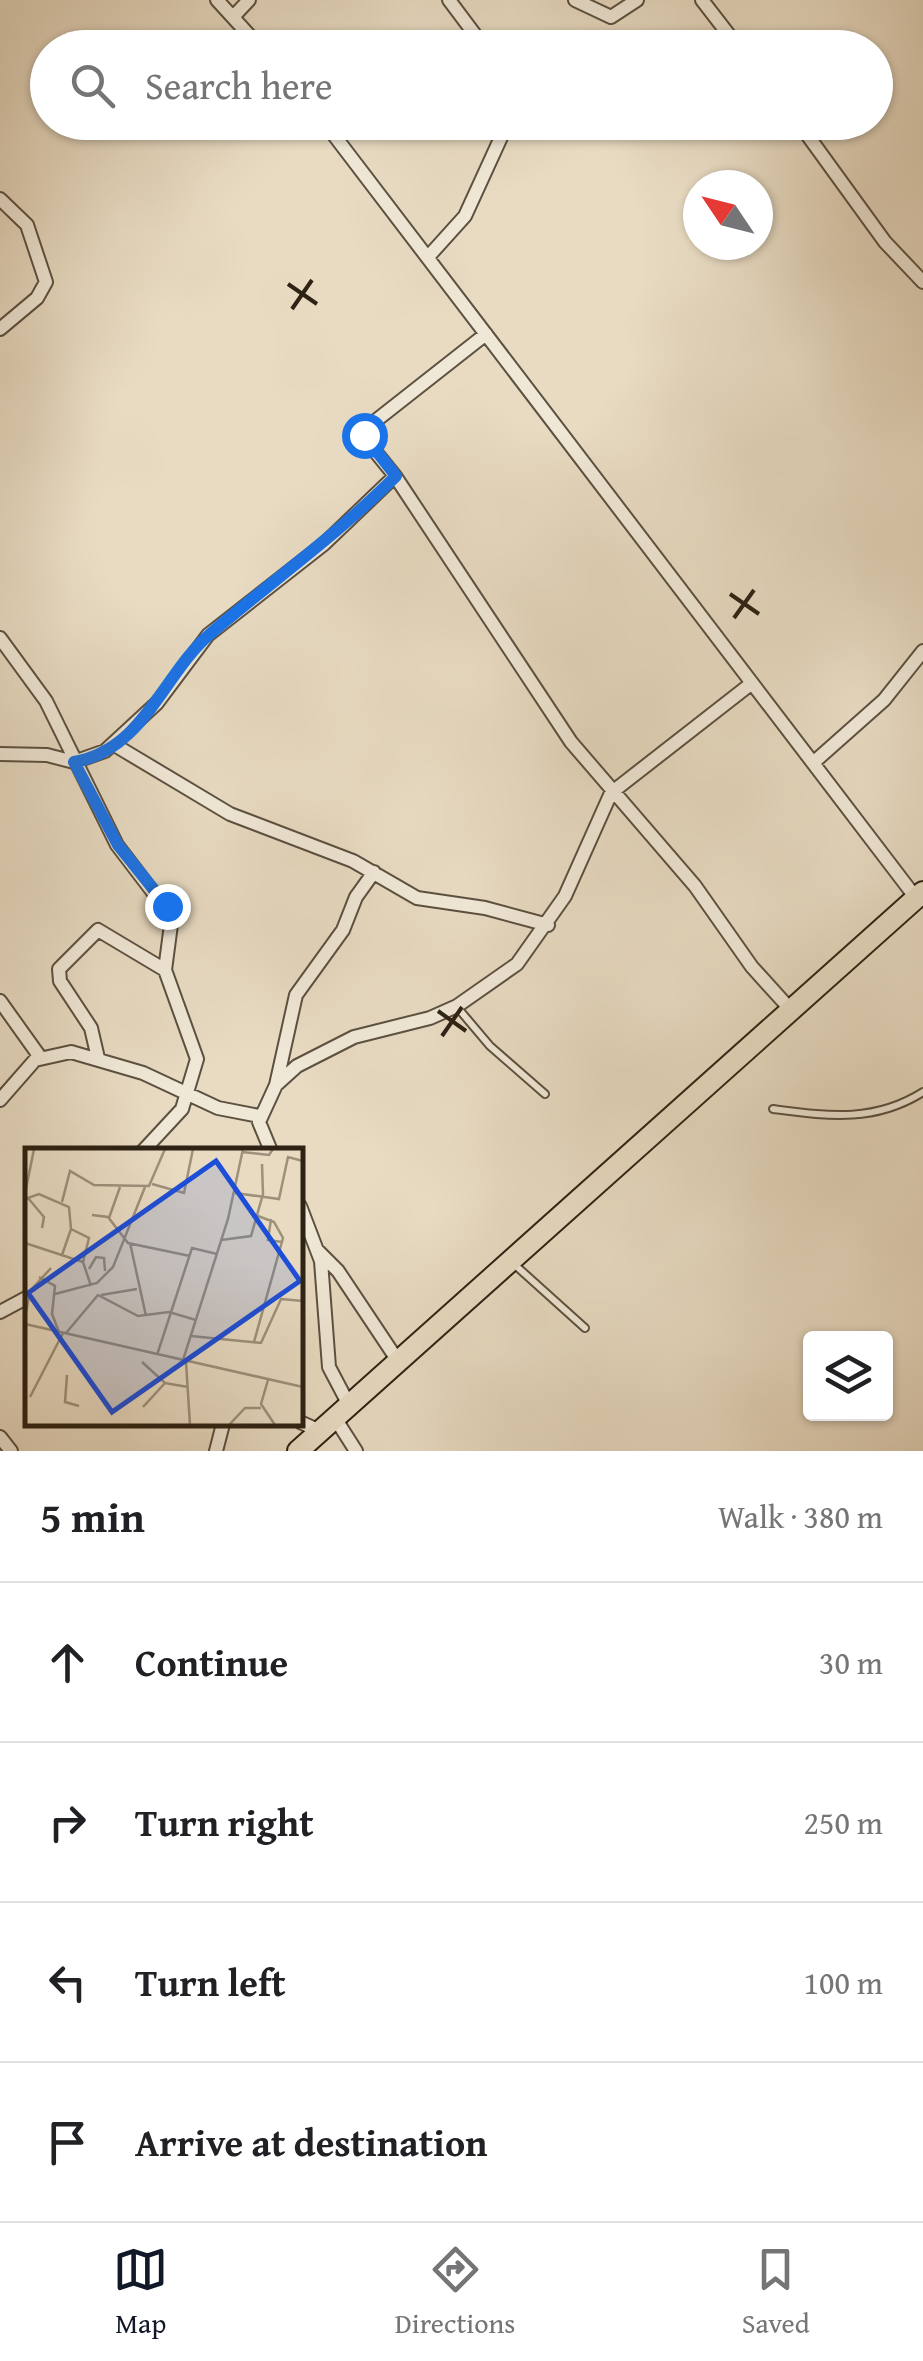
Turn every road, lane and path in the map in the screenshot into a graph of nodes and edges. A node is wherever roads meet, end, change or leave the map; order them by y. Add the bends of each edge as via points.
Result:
1 (217, 0) edge
2 (250, 0) edge
3 (448, 0) edge
4 (575, 0) edge
5 (637, 0) edge
6 (702, 0) edge
7 (232, 17) junction
8 (244, 30) edge
9 (471, 30) edge
10 (725, 30) edge
11 (338, 140) edge
12 (500, 140) edge
13 (811, 140) edge
14 (0, 199) edge
15 (428, 258) junction
16 (923, 282) edge
17 (0, 329) edge
18 (486, 334) junction
19 (396, 476) junction
20 (0, 638) edge
21 (923, 652) edge
22 (752, 683) junction
23 (114, 744) junction
24 (0, 754) edge
25 (74, 762) junction
26 (813, 764) junction
27 (611, 792) junction
28 (374, 872) junction
29 (920, 895) edge
30 (548, 925) junction
31 (165, 970) junction
32 (0, 1001) edge
33 (457, 1006) junction
34 (790, 1010) junction
35 (40, 1057) junction
36 (98, 1058) junction
37 (276, 1085) junction
38 (923, 1092) edge
39 (545, 1094) dead end
40 (188, 1098) junction
41 (0, 1100) edge
42 (772, 1109) dead end
43 (259, 1116) junction
44 (146, 1148) edge
45 (270, 1148) edge
46 (302, 1211) edge
47 (317, 1250) junction
48 (511, 1260) junction
49 (25, 1298) edge
50 (0, 1312) edge
51 (586, 1328) dead end
52 (398, 1361) junction
53 (334, 1418) junction
54 (302, 1422) edge
55 (222, 1426) edge
56 (0, 1437) edge
57 (10, 1451) edge
58 (216, 1451) edge
59 (298, 1451) edge
60 (356, 1451) edge

1 - 7 street
2 - 7 street
3 - 9 street
4 - 5 street via 611,16
6 - 10 street
7 - 8 street
11 - 15 street
12 - 15 street via 464,216
13 - 16 street via 885,242
14 - 17 street via 28,225 46,282
15 - 18 street
18 - 19 street via 366,430 366,440
18 - 22 street
19 - 23 street via 324,544 208,635 156,704
19 - 27 street via 554,718
20 - 25 street via 46,701
21 - 26 street via 884,700
22 - 26 street
22 - 27 street
23 - 25 street
23 - 28 street via 230,814
24 - 25 street
25 - 31 street via 118,845 172,916
26 - 29 street
27 - 30 street
27 - 34 street via 695,886
28 - 30 street via 428,902
28 - 37 street via 343,930 300,986
29 - 34 main road
30 - 33 street via 518,964
31 - 36 street via 98,930 59,969 91,1028
31 - 40 street via 196,1050
32 - 35 street
33 - 37 street via 321,1051
33 - 39 lane
34 - 48 main road
35 - 36 street via 71,1052
35 - 41 street
36 - 40 street
37 - 43 street
38 - 42 lane via 875,1114
40 - 43 street
40 - 44 street
43 - 45 street
46 - 47 street
47 - 52 street
47 - 53 street
48 - 51 lane
48 - 52 main road
49 - 50 street
52 - 53 main road
53 - 54 street
53 - 59 main road
53 - 60 street
55 - 58 street
56 - 57 street

